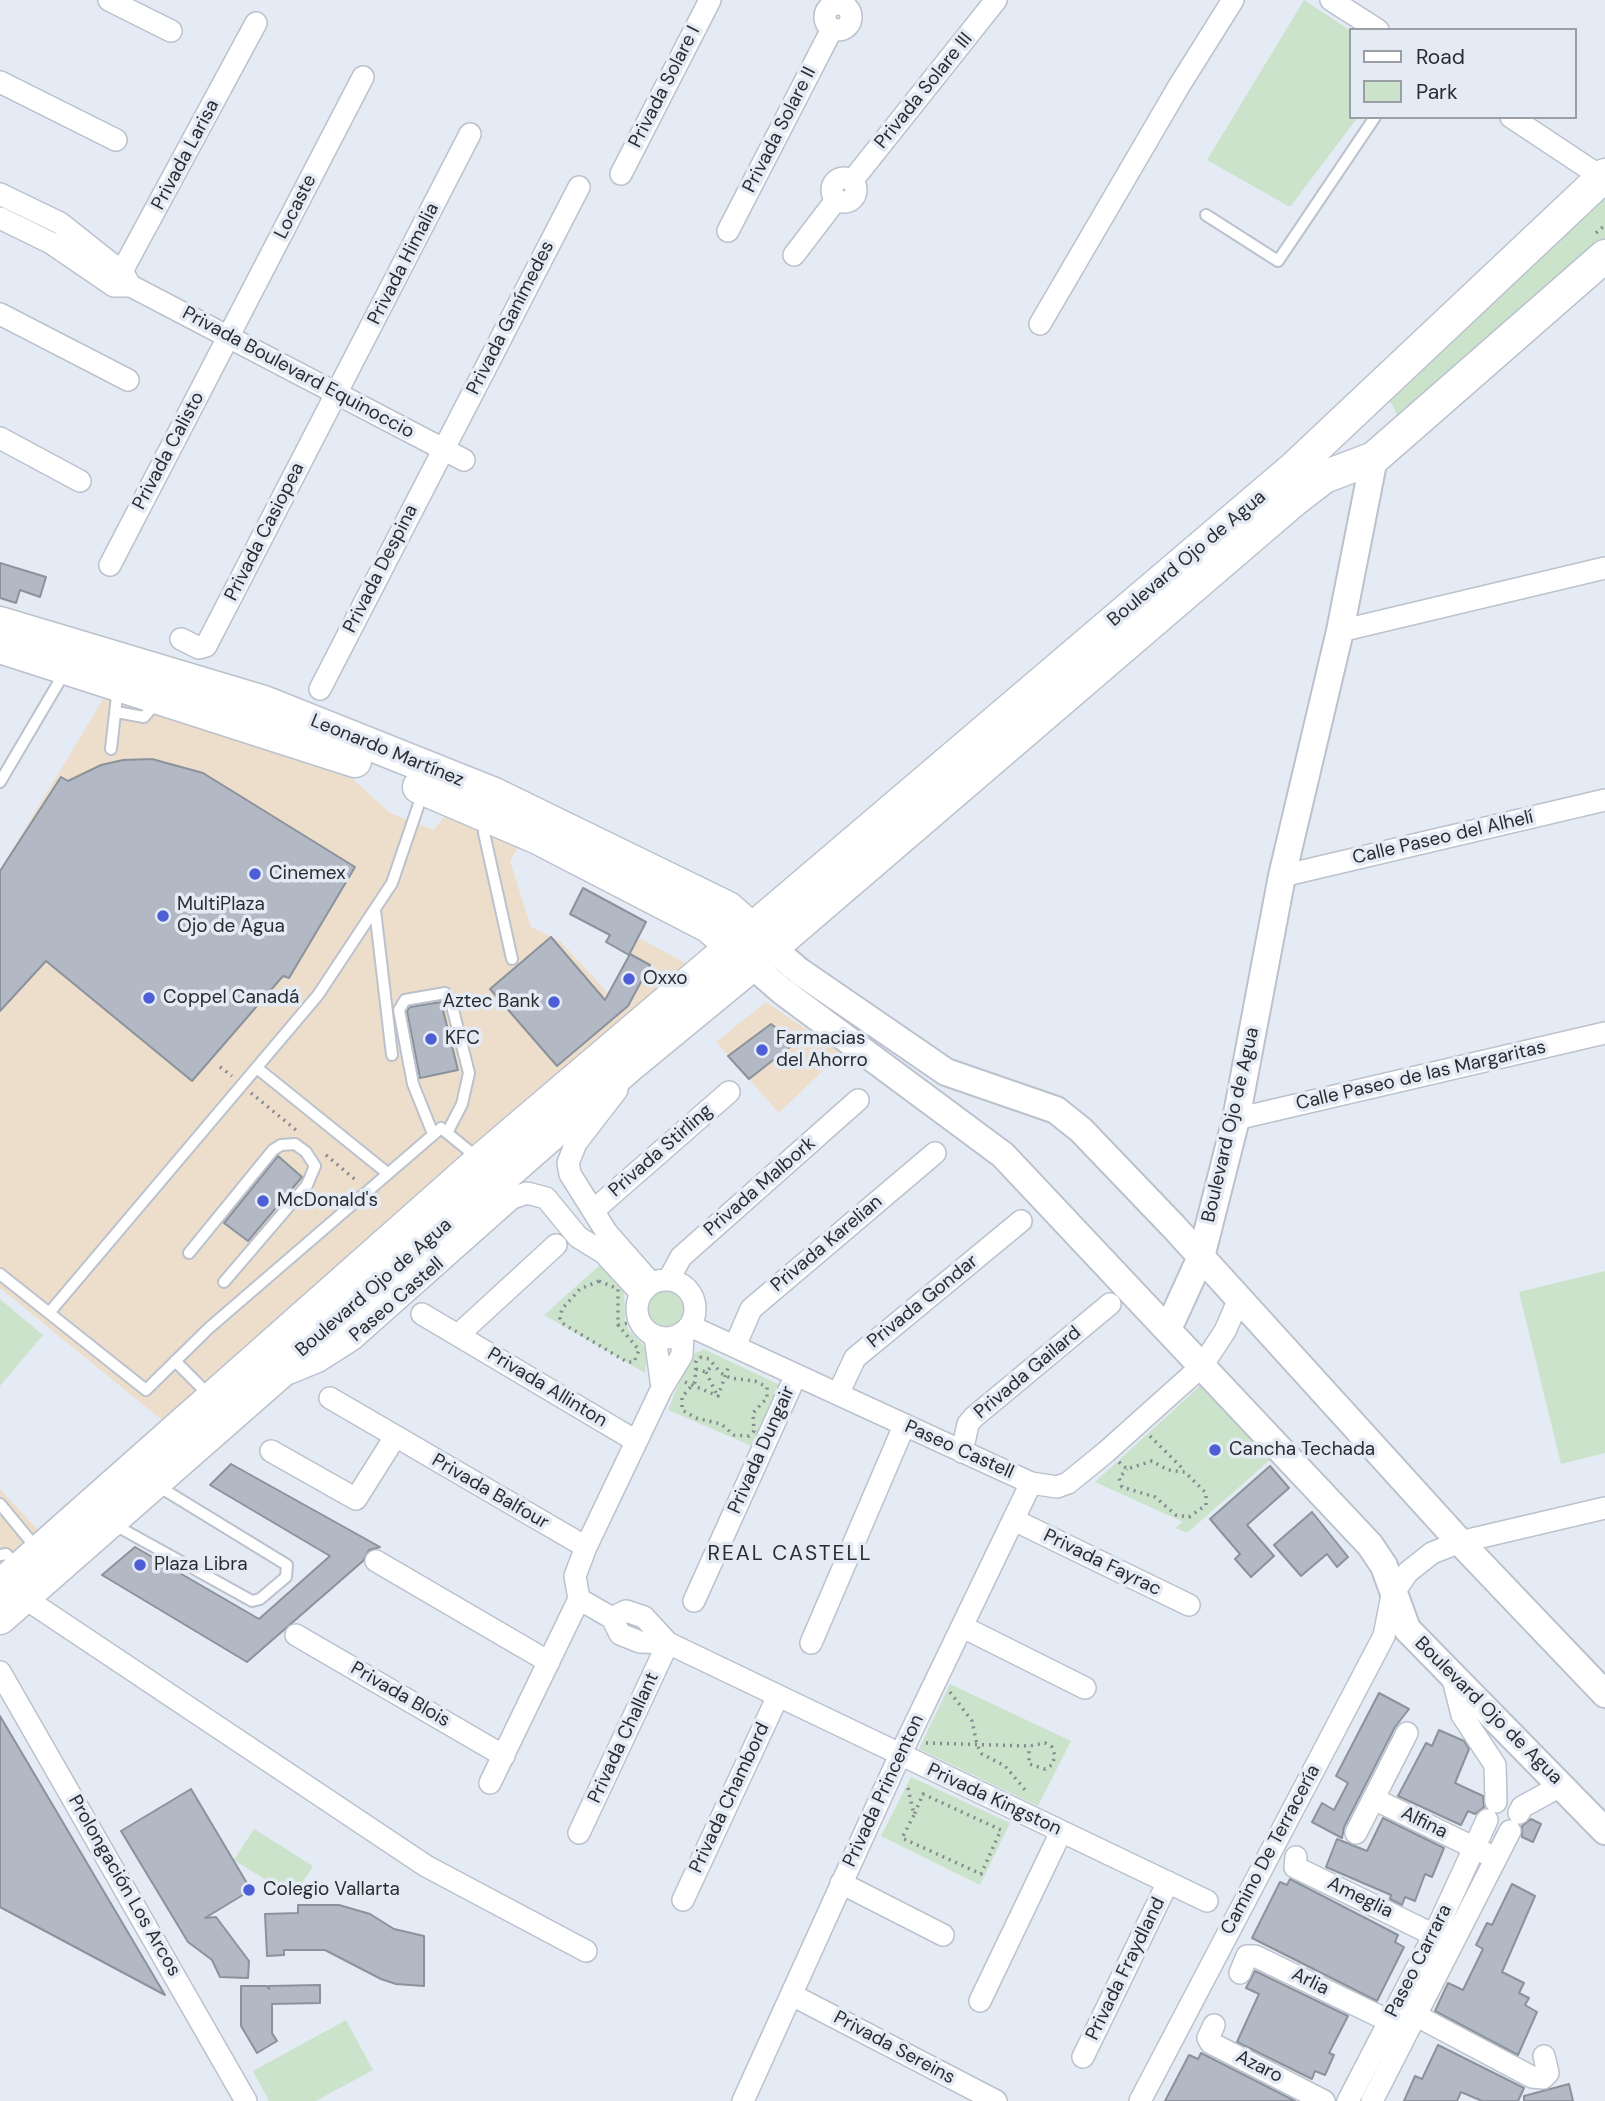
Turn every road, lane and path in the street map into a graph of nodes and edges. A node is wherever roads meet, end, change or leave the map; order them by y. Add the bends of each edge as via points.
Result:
1 (109, 0) edge
2 (710, 0) edge
3 (996, 0) edge
4 (1233, 0) edge
5 (1331, 0) edge
6 (849, 4) edge
7 (256, 23) dead end
8 (1375, 28) edge
9 (171, 31) dead end
10 (363, 77) dead end
11 (0, 82) edge
12 (1374, 119) edge
13 (1514, 119) edge
14 (470, 134) dead end
15 (116, 141) dead end
16 (621, 174) dead end
17 (1604, 176) edge
18 (579, 187) dead end
19 (0, 194) edge
20 (1206, 215) dead end
21 (0, 218) edge
22 (728, 231) dead end
23 (794, 255) dead end
24 (1605, 256) edge
25 (122, 282) junction
26 (0, 314) edge
27 (1040, 324) dead end
28 (228, 337) junction
29 (128, 380) dead end
30 (337, 394) junction
31 (1369, 399) junction
32 (1345, 422) junction
33 (0, 438) edge
34 (442, 449) junction
35 (1383, 450) junction
36 (464, 460) dead end
37 (80, 481) dead end
38 (110, 565) dead end
39 (1605, 568) edge
40 (0, 623) edge
41 (1340, 632) junction
42 (181, 639) dead end
43 (0, 647) edge
44 (70, 657) junction
45 (320, 689) dead end
46 (117, 698) junction
47 (111, 749) dead end
48 (407, 758) junction
49 (0, 782) edge
50 (437, 796) junction
51 (1605, 800) edge
52 (485, 815) junction
53 (1282, 876) junction
54 (375, 910) junction
55 (753, 946) junction
56 (512, 959) dead end
57 (1605, 1033) edge
58 (392, 1055) dead end
59 (628, 1067) junction
60 (257, 1068) junction
61 (729, 1092) dead end
62 (858, 1100) dead end
63 (1236, 1119) junction
64 (447, 1133) junction
65 (433, 1134) junction
66 (935, 1153) dead end
67 (481, 1160) junction
68 (386, 1172) junction
69 (594, 1210) junction
70 (1021, 1221) dead end
71 (556, 1245) dead end
72 (189, 1253) dead end
73 (1201, 1256) junction
74 (0, 1274) edge
75 (225, 1282) dead end
76 (654, 1285) junction
77 (1239, 1299) junction
78 (1110, 1304) dead end
79 (49, 1313) junction
80 (422, 1314) dead end
81 (629, 1323) junction
82 (687, 1329) junction
83 (1168, 1329) junction
84 (458, 1335) junction
85 (655, 1336) junction
86 (735, 1346) junction
87 (175, 1361) junction
88 (713, 1364) junction
89 (1202, 1366) junction
90 (696, 1369) junction
91 (706, 1372) junction
92 (796, 1375) junction
93 (726, 1376) junction
94 (265, 1383) junction
95 (666, 1383) junction
96 (692, 1385) junction
97 (838, 1394) junction
98 (718, 1396) junction
99 (330, 1398) dead end
100 (221, 1408) junction
101 (1138, 1423) junction
102 (905, 1426) junction
103 (395, 1437) junction
104 (636, 1441) junction
105 (271, 1451) dead end
106 (961, 1452) junction
107 (1185, 1472) junction
108 (1031, 1483) junction
109 (155, 1484) junction
110 (0, 1504) edge
111 (1605, 1507) edge
112 (1014, 1520) junction
113 (111, 1523) junction
114 (1460, 1542) junction
115 (586, 1547) junction
116 (376, 1561) dead end
117 (17, 1572) edge
118 (1392, 1595) junction
119 (579, 1599) junction
120 (694, 1601) dead end
121 (1189, 1605) dead end
122 (0, 1618) edge
123 (963, 1627) junction
124 (296, 1635) dead end
125 (668, 1643) junction
126 (811, 1643) dead end
127 (550, 1662) junction
128 (0, 1672) edge
129 (1452, 1675) junction
130 (936, 1684) junction
131 (1085, 1688) dead end
132 (1605, 1694) edge
133 (778, 1696) junction
134 (1407, 1733) dead end
135 (977, 1745) junction
136 (1029, 1746) junction
137 (903, 1749) junction
138 (504, 1756) junction
139 (491, 1783) dead end
140 (1562, 1785) junction
141 (1374, 1798) junction
142 (1493, 1803) junction
143 (914, 1815) junction
144 (1027, 1817) junction
145 (1517, 1817) junction
146 (1605, 1831) edge
147 (1061, 1832) junction
148 (579, 1833) dead end
149 (1356, 1833) dead end
150 (1474, 1848) junction
151 (1296, 1857) dead end
152 (1496, 1859) junction
153 (1168, 1882) junction
154 (841, 1883) junction
155 (683, 1900) dead end
156 (1207, 1901) dead end
157 (943, 1935) dead end
158 (1434, 1935) junction
159 (586, 1951) dead end
160 (1240, 1973) dead end
161 (792, 1995) junction
162 (980, 2001) dead end
163 (1417, 2016) junction
164 (1389, 2021) junction
165 (1214, 2025) dead end
166 (1544, 2056) dead end
167 (1083, 2057) dead end
168 (246, 2101) edge
169 (743, 2101) edge
170 (996, 2101) edge
171 (1140, 2101) edge
172 (1324, 2101) edge
173 (1348, 2101) edge
174 (1372, 2101) edge

1 - 9 street
2 - 16 street, Privada Solare I
3 - 23 street, Privada Solare III via 852,181 856,189 853,198 845,203 836,200
4 - 27 street
5 - 8 street
6 - 22 street, Privada Solare II via 848,24 841,30 832,29
7 - 25 street, Privada Larisa
10 - 28 street, Locaste
11 - 15 street
12 - 20 lane via 1278,261
13 - 17 street
14 - 30 street, Privada Himalia
17 - 31 main road, Boulevard Ojo de Agua
18 - 34 street, Privada Ganímedes
19 - 25 street, Privada Boulevard Equinoccio via 60,223
21 - 25 street, Privada Boulevard Equinoccio
24 - 35 main road, Boulevard Ojo de Agua
25 - 28 street, Privada Boulevard Equinoccio
26 - 29 street
28 - 30 street, Privada Boulevard Equinoccio
28 - 38 street, Privada Calisto
30 - 34 street, Privada Boulevard Equinoccio
30 - 42 street, Privada Casiopea via 206,646 199,648
31 - 32 main road, Boulevard Ojo de Agua
31 - 35 main road via 1382,411
32 - 35 main road via 1355,445
32 - 55 main road, Boulevard Ojo de Agua
33 - 37 street
34 - 36 street, Privada Boulevard Equinoccio
34 - 45 street, Privada Despina
35 - 41 street, Boulevard Ojo de Agua
35 - 55 main road, Boulevard Ojo de Agua via 1324,477 1294,500
39 - 41 street
40 - 44 main road, Leonardo Martínez
41 - 53 street, Boulevard Ojo de Agua
43 - 44 main road, Leonardo Martínez
44 - 46 main road, Leonardo Martínez
44 - 48 main road, Leonardo Martínez via 264,702
44 - 49 lane
46 - 47 lane
46 - 50 main road, Leonardo Martínez via 162,698 309,744
48 - 50 main road, Leonardo Martínez
48 - 50 main road
50 - 52 main road, Leonardo Martínez
50 - 54 lane
50 - 55 main road, Leonardo Martínez via 728,908
51 - 53 street, Calle Paseo del Alhelí
52 - 55 main road, Leonardo Martínez
52 - 56 lane via 484,833
53 - 63 street, Boulevard Ojo de Agua
54 - 58 lane
54 - 60 lane via 318,995
55 - 59 main road, Boulevard Ojo de Agua
55 - 67 main road, Boulevard Ojo de Agua
55 - 73 street, Boulevard Ojo de Agua via 799,971 946,1072 1056,1110 1081,1130
55 - 83 street, Boulevard Ojo de Agua via 782,991 1003,1155
57 - 63 street, Calle Paseo de las Margaritas
59 - 69 street via 616,1093 576,1143 568,1163 570,1174
59 - 94 main road, Boulevard Ojo de Agua
60 - 68 lane
60 - 79 lane
61 - 69 street, Privada Stirling
62 - 76 street, Privada Malbork
63 - 73 street, Boulevard Ojo de Agua
64 - 65 lane via 441,1128
64 - 65 lane via 462,1104 469,1073 445,993 405,1000 398,1010 413,1084
64 - 67 lane
65 - 68 lane
66 - 86 street, Privada Karelian via 751,1308
67 - 100 main road, Boulevard Ojo de Agua
68 - 87 lane
69 - 76 street via 607,1233
70 - 97 street, Privada Gondar via 855,1358
71 - 84 street
72 - 75 lane via 273,1150 295,1144 306,1152 315,1166 307,1185
73 - 77 street, Boulevard Ojo de Agua
73 - 83 street, Boulevard Ojo de Agua
74 - 79 lane
76 - 81 street via 637,1302
76 - 82 street via 687,1288 693,1296 696,1306
76 - 94 street, Paseo Castell via 578,1237 546,1198 527,1193 512,1198 352,1340 320,1361
77 - 89 street, Paseo Castell
77 - 114 street, Boulevard Ojo de Agua
78 - 106 street, Privada Gailard via 974,1416
79 - 87 lane via 146,1390
80 - 84 street, Privada Allinton
81 - 81 path via 620,1294 606,1281 580,1289 560,1313 562,1323 627,1362 635,1362 639,1350
81 - 85 street
82 - 85 street via 674,1337
82 - 86 street, Paseo Castell
82 - 95 street via 682,1355
83 - 89 street, Boulevard Ojo de Agua
84 - 104 street, Privada Allinton
85 - 95 street
86 - 92 street, Paseo Castell
86 - 93 path
87 - 100 lane
88 - 90 path via 700,1357
88 - 91 path
88 - 93 path
89 - 101 street, Paseo Castell
89 - 118 street, Boulevard Ojo de Agua via 1370,1545 1384,1566
90 - 91 path
90 - 96 path
91 - 98 path
92 - 97 street, Paseo Castell
92 - 120 street, Privada Dungair
93 - 96 path via 767,1388 767,1398 753,1413 754,1431 749,1436 734,1435 715,1421 687,1414 680,1404
93 - 98 path
94 - 100 main road, Boulevard Ojo de Agua
95 - 96 path
95 - 104 street
96 - 98 path
97 - 102 street, Paseo Castell
99 - 103 street, Privada Balfour
100 - 109 main road, Boulevard Ojo de Agua
100 - 117 main road, Boulevard Ojo de Agua
101 - 107 path
101 - 108 street, Paseo Castell via 1068,1483 1058,1487
102 - 106 street, Paseo Castell
102 - 126 street
103 - 105 street via 356,1499
103 - 115 street, Privada Balfour
104 - 115 street
106 - 108 street, Paseo Castell
107 - 107 path via 1147,1462 1122,1472 1119,1483 1130,1492 1156,1497 1176,1515 1189,1517 1206,1506 1208,1499
108 - 112 street, Privada Princenton
109 - 113 main road, Boulevard Ojo de Agua
109 - 113 lane via 287,1565 286,1577 252,1601
110 - 117 lane
111 - 114 street
112 - 121 street, Privada Fayrac
112 - 123 street, Privada Princenton
113 - 117 main road, Boulevard Ojo de Agua
114 - 118 street via 1432,1553 1408,1572
114 - 132 street, Boulevard Ojo de Agua
115 - 119 street via 575,1576
116 - 127 street
117 - 122 main road, Boulevard Ojo de Agua
117 - 159 street via 426,1866
118 - 129 street, Boulevard Ojo de Agua via 1406,1629
118 - 171 street, Camino De Terracería via 1384,1636
119 - 125 street, Privada Kingston via 612,1618 626,1611 644,1617
119 - 127 street
123 - 130 street, Privada Princenton
123 - 131 street
124 - 138 street, Privada Blois
125 - 133 street, Privada Kingston
125 - 148 street, Privada Challant
127 - 138 street
128 - 168 street, Prolongación Los Arcos
129 - 140 street, Boulevard Ojo de Agua
129 - 142 street via 1462,1715 1495,1765
130 - 135 path via 953,1693 965,1707
130 - 137 street, Privada Princenton
133 - 137 street, Privada Kingston
133 - 155 street, Privada Chambord
134 - 141 street
135 - 136 path
135 - 137 path
135 - 144 path via 982,1754 1014,1774 1034,1801
136 - 136 path via 1052,1747 1052,1765 1045,1769 1029,1764
137 - 143 path
137 - 144 street, Privada Kingston
137 - 154 street, Privada Princenton
138 - 139 street
140 - 145 street
140 - 146 street, Boulevard Ojo de Agua
141 - 149 street
141 - 150 street, Alfina
142 - 145 street via 1505,1798
142 - 150 street, Paseo Carrara
143 - 143 path via 902,1838 981,1874 1001,1830 923,1794
144 - 147 street, Privada Kingston
145 - 152 street, Paseo Carrara
147 - 153 street, Privada Kingston
147 - 162 street
150 - 152 street, Alfina
150 - 158 street, Paseo Carrara
151 - 158 street, Ameglia via 1295,1867
152 - 163 street, Paseo Carrara
153 - 156 street, Privada Kingston
153 - 167 street, Privada Fraydland
154 - 157 street
154 - 161 street, Privada Princenton
158 - 164 street, Paseo Carrara
160 - 164 street, Arlia via 1247,1956 1255,1956
161 - 169 street, Privada Princenton
161 - 170 street, Privada Sereins
163 - 166 street via 1532,2077 1543,2078 1548,2073
163 - 174 street, Paseo Carrara
164 - 173 street, Paseo Carrara
165 - 172 street, Azaro via 1208,2038 1211,2043

